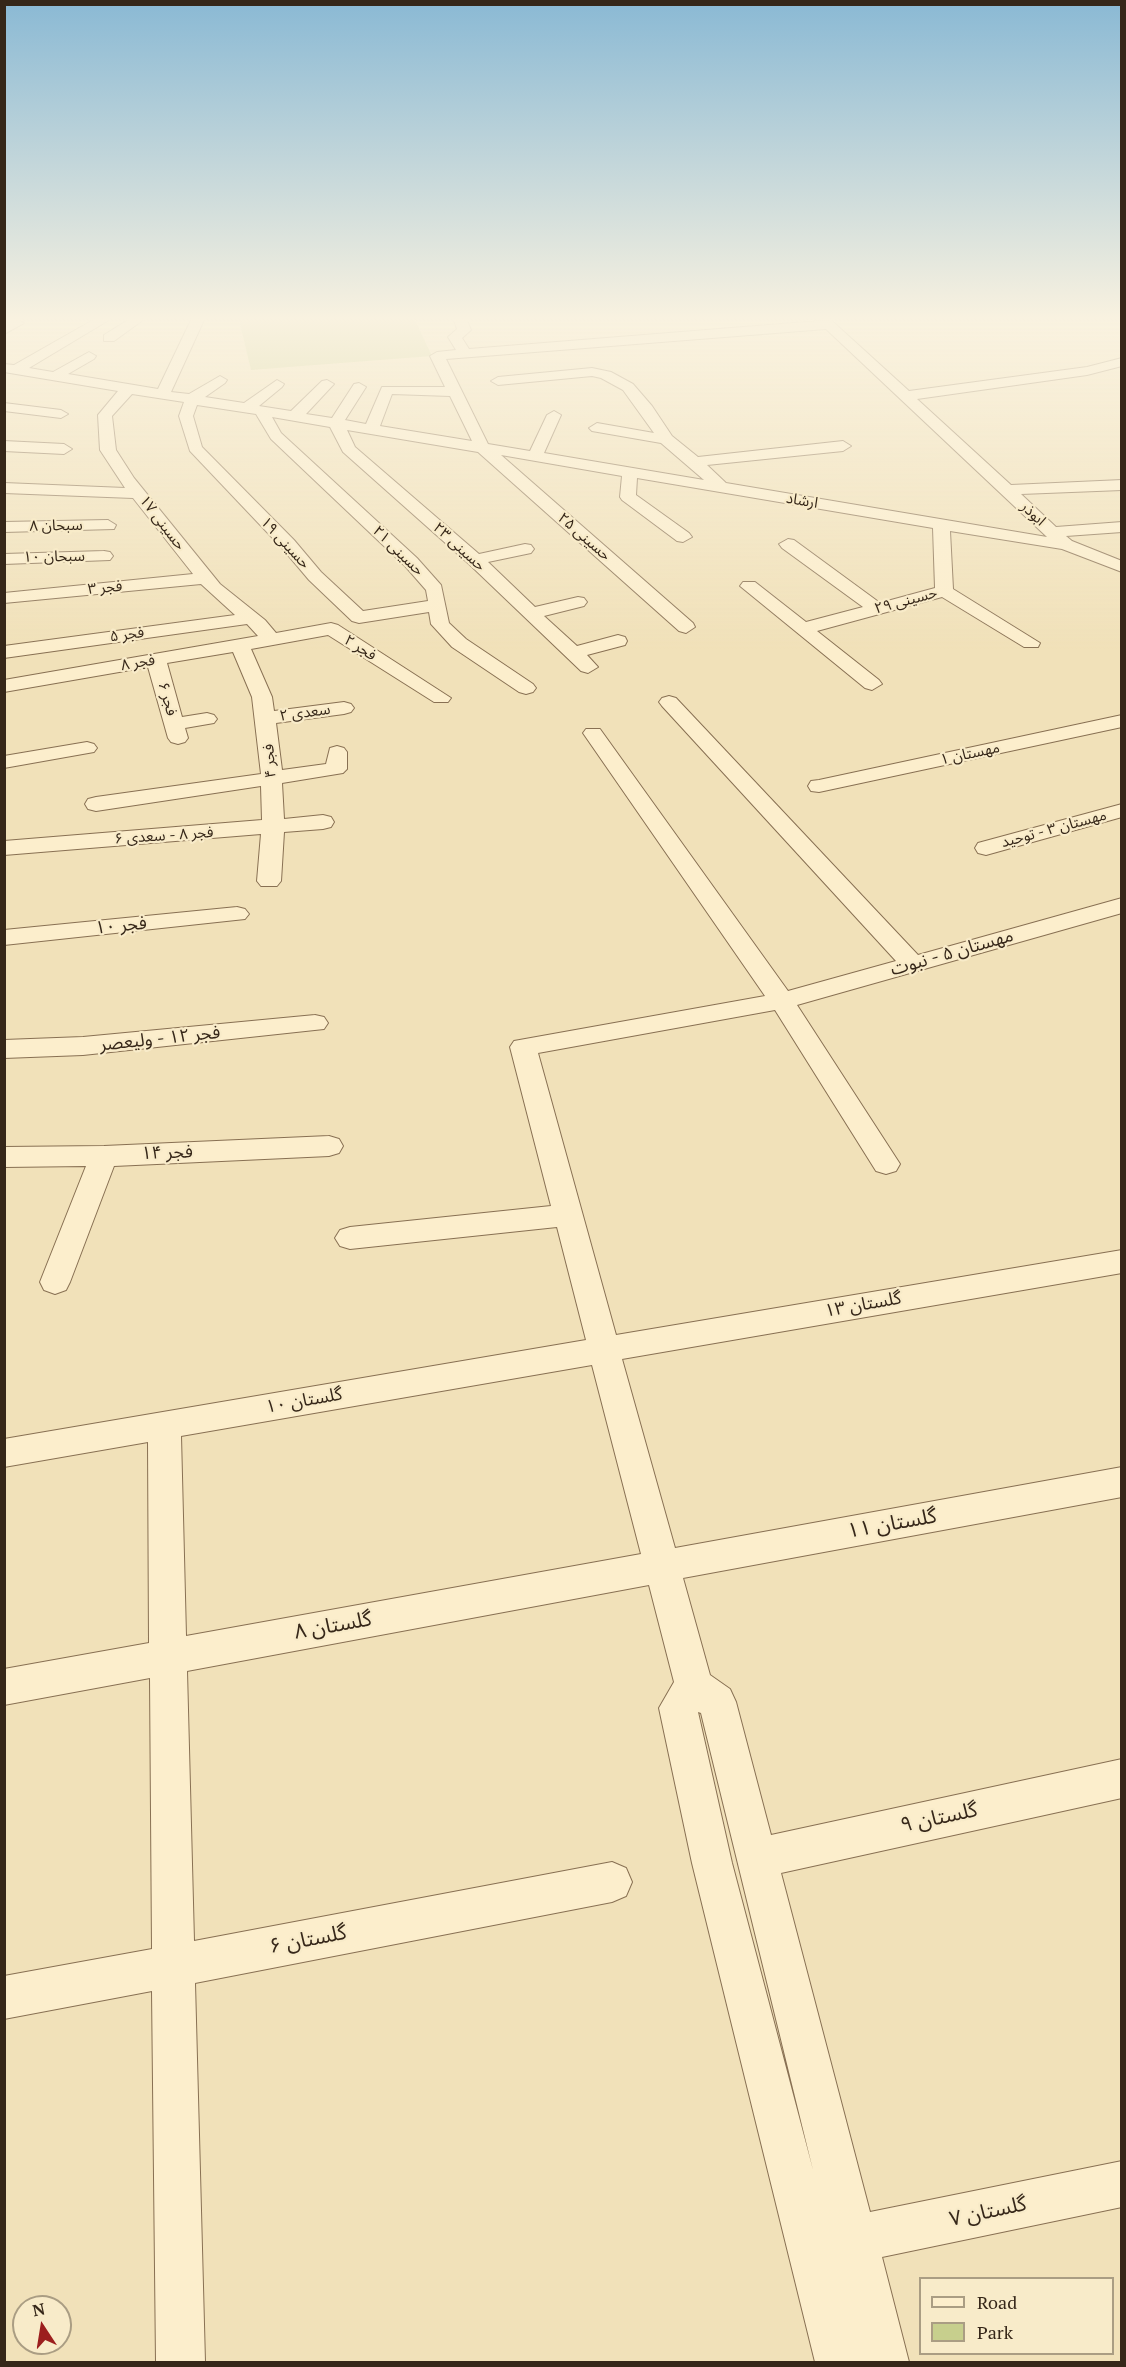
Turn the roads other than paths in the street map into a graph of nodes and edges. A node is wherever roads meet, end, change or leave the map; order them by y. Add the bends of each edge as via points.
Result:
1 (106, 430) edge
2 (190, 430) edge
3 (272, 430) edge
4 (340, 430) edge
5 (380, 430) edge
6 (474, 430) edge
7 (547, 430) edge
8 (614, 430) edge
9 (661, 430) edge
10 (944, 430) edge
11 (666, 438) junction
12 (4, 446) edge
13 (843, 446) dead end
14 (482, 447) junction
15 (64, 449) dead end
16 (536, 456) junction
17 (695, 462) junction
18 (630, 472) junction
19 (1122, 484) edge
20 (720, 487) junction
21 (4, 488) edge
22 (1007, 490) junction
23 (139, 493) junction
24 (941, 524) junction
25 (108, 525) dead end
26 (4, 527) edge
27 (1122, 527) edge
28 (1052, 532) junction
29 (683, 537) dead end
30 (788, 544) dead end
31 (1066, 545) junction
32 (525, 549) dead end
33 (104, 556) dead end
34 (4, 558) edge
35 (475, 560) junction
36 (1122, 567) edge
37 (206, 578) junction
38 (749, 586) dead end
39 (944, 591) junction
40 (4, 598) edge
41 (578, 602) dead end
42 (436, 605) junction
43 (877, 609) junction
44 (532, 613) junction
45 (250, 618) junction
46 (686, 627) dead end
47 (803, 629) junction
48 (272, 640) junction
49 (618, 641) dead end
50 (1031, 643) dead end
51 (240, 646) junction
52 (4, 652) edge
53 (573, 653) junction
54 (156, 660) junction
55 (588, 667) dead end
56 (872, 684) dead end
57 (4, 686) edge
58 (526, 688) dead end
59 (441, 698) dead end
60 (669, 702) dead end
61 (345, 708) dead end
62 (207, 718) dead end
63 (265, 718) junction
64 (1122, 721) edge
65 (593, 733) dead end
66 (87, 748) dead end
67 (337, 752) dead end
68 (4, 762) edge
69 (272, 780) junction
70 (819, 786) dead end
71 (96, 804) dead end
72 (1122, 810) edge
73 (323, 822) dead end
74 (273, 828) junction
75 (4, 848) edge
76 (986, 848) dead end
77 (269, 881) dead end
78 (1122, 905) edge
79 (237, 914) dead end
80 (4, 938) edge
81 (913, 964) junction
82 (782, 1000) junction
83 (315, 1023) dead end
84 (4, 1049) edge
85 (329, 1146) dead end
86 (4, 1156) edge
87 (104, 1156) junction
88 (886, 1164) dead end
89 (568, 1215) junction
90 (350, 1238) dead end
91 (1122, 1261) edge
92 (55, 1282) dead end
93 (604, 1350) junction
94 (164, 1425) junction
95 (4, 1453) edge
96 (1122, 1482) edge
97 (662, 1566) junction
98 (169, 1657) junction
99 (694, 1686) junction
100 (4, 1687) edge
101 (1122, 1778) edge
102 (757, 1858) junction
103 (612, 1882) dead end
104 (174, 1966) junction
105 (4, 1998) edge
106 (1122, 2184) edge
107 (854, 2239) junction
108 (180, 2362) edge
109 (838, 2362) edge
110 (885, 2362) edge

1 - 23 street, حسینی ۱۷ via 108,450
2 - 42 street, حسینی ۱۹ via 195,448 315,576 359,617
3 - 42 street, حسینی ۲۱ via 411,562 435,590
4 - 35 street, حسینی ۲۳ via 348,448
5 - 14 street, ارشاد
6 - 14 street
7 - 16 street
8 - 11 street
9 - 11 street
10 - 22 street, ابوذر
11 - 17 street
12 - 15 street
13 - 17 street
14 - 16 street, ارشاد
14 - 46 street, حسینی ۲۵
16 - 18 street, ارشاد
17 - 20 street
18 - 20 street, ارشاد
18 - 29 street via 628,497
19 - 22 street
20 - 24 street, ارشاد
21 - 23 street
22 - 28 street, ابوذر
23 - 37 street, حسینی ۱۷
24 - 31 street, ارشاد
24 - 39 street, حسینی ۲۹
25 - 26 street, سبحان ۸
27 - 28 street
28 - 31 street, ابوذر
30 - 43 street
31 - 36 street, ابوذر
32 - 35 street
33 - 34 street, سبحان ۱۰
35 - 44 street, حسینی ۲۳
37 - 40 street, فجر ۳
37 - 45 street, حسینی ۱۷
38 - 47 street
39 - 43 street, حسینی ۲۹
39 - 50 street
41 - 44 street
42 - 58 street, حسینی ۲۱ via 440,624 459,644
43 - 47 street, حسینی ۲۹
44 - 53 street, حسینی ۲۳
45 - 48 street, حسینی ۱۷
45 - 52 street, فجر ۵
47 - 56 street
48 - 51 street, فجر ۸
48 - 59 street, فجر ۲ via 331,629
49 - 53 street
51 - 54 street, فجر ۸
51 - 63 street, فجر ۴ via 262,697
53 - 55 street, حسینی ۲۳
54 - 57 street, فجر ۸
54 - 62 street, فجر ۶ via 176,731
60 - 81 street
61 - 63 street, سعدی ۲
63 - 69 street, فجر ۴
64 - 70 street, مهستان ۱
65 - 82 street
66 - 68 street
67 - 69 street via 336,769
69 - 71 street
69 - 74 street, فجر ۴
72 - 76 street, مهستان ۳ - توحید
73 - 74 street, فجر ۸ - سعدی ۶
74 - 75 street, فجر ۸ - سعدی ۶
74 - 77 street, فجر ۴
78 - 81 street, مهستان ۵ - نبوت
79 - 80 street, فجر ۱۰
81 - 82 street, مهستان ۵ - نبوت
82 - 88 street
82 - 89 street, مهستان ۵ - نبوت via 523,1047
83 - 84 street, فجر ۱۲ - ولیعصر via 83,1046
85 - 87 street, فجر ۱۴
86 - 87 street, فجر ۱۴
87 - 92 street
89 - 90 street
89 - 93 street
91 - 93 street, گلستان ۱۳
93 - 94 street, گلستان ۱۰
93 - 97 street
94 - 95 street, گلستان ۱۰
94 - 98 street
96 - 97 street, گلستان ۱۱
97 - 98 street, گلستان ۸
97 - 99 street
98 - 100 street, گلستان ۸
98 - 104 street
99 - 102 street via 717,1702
99 - 109 street via 678,1708 712,1863
101 - 102 street, گلستان ۹
102 - 107 street
103 - 104 street, گلستان ۶
104 - 105 street, گلستان ۶
104 - 108 street
106 - 107 street, گلستان ۷
107 - 110 street

